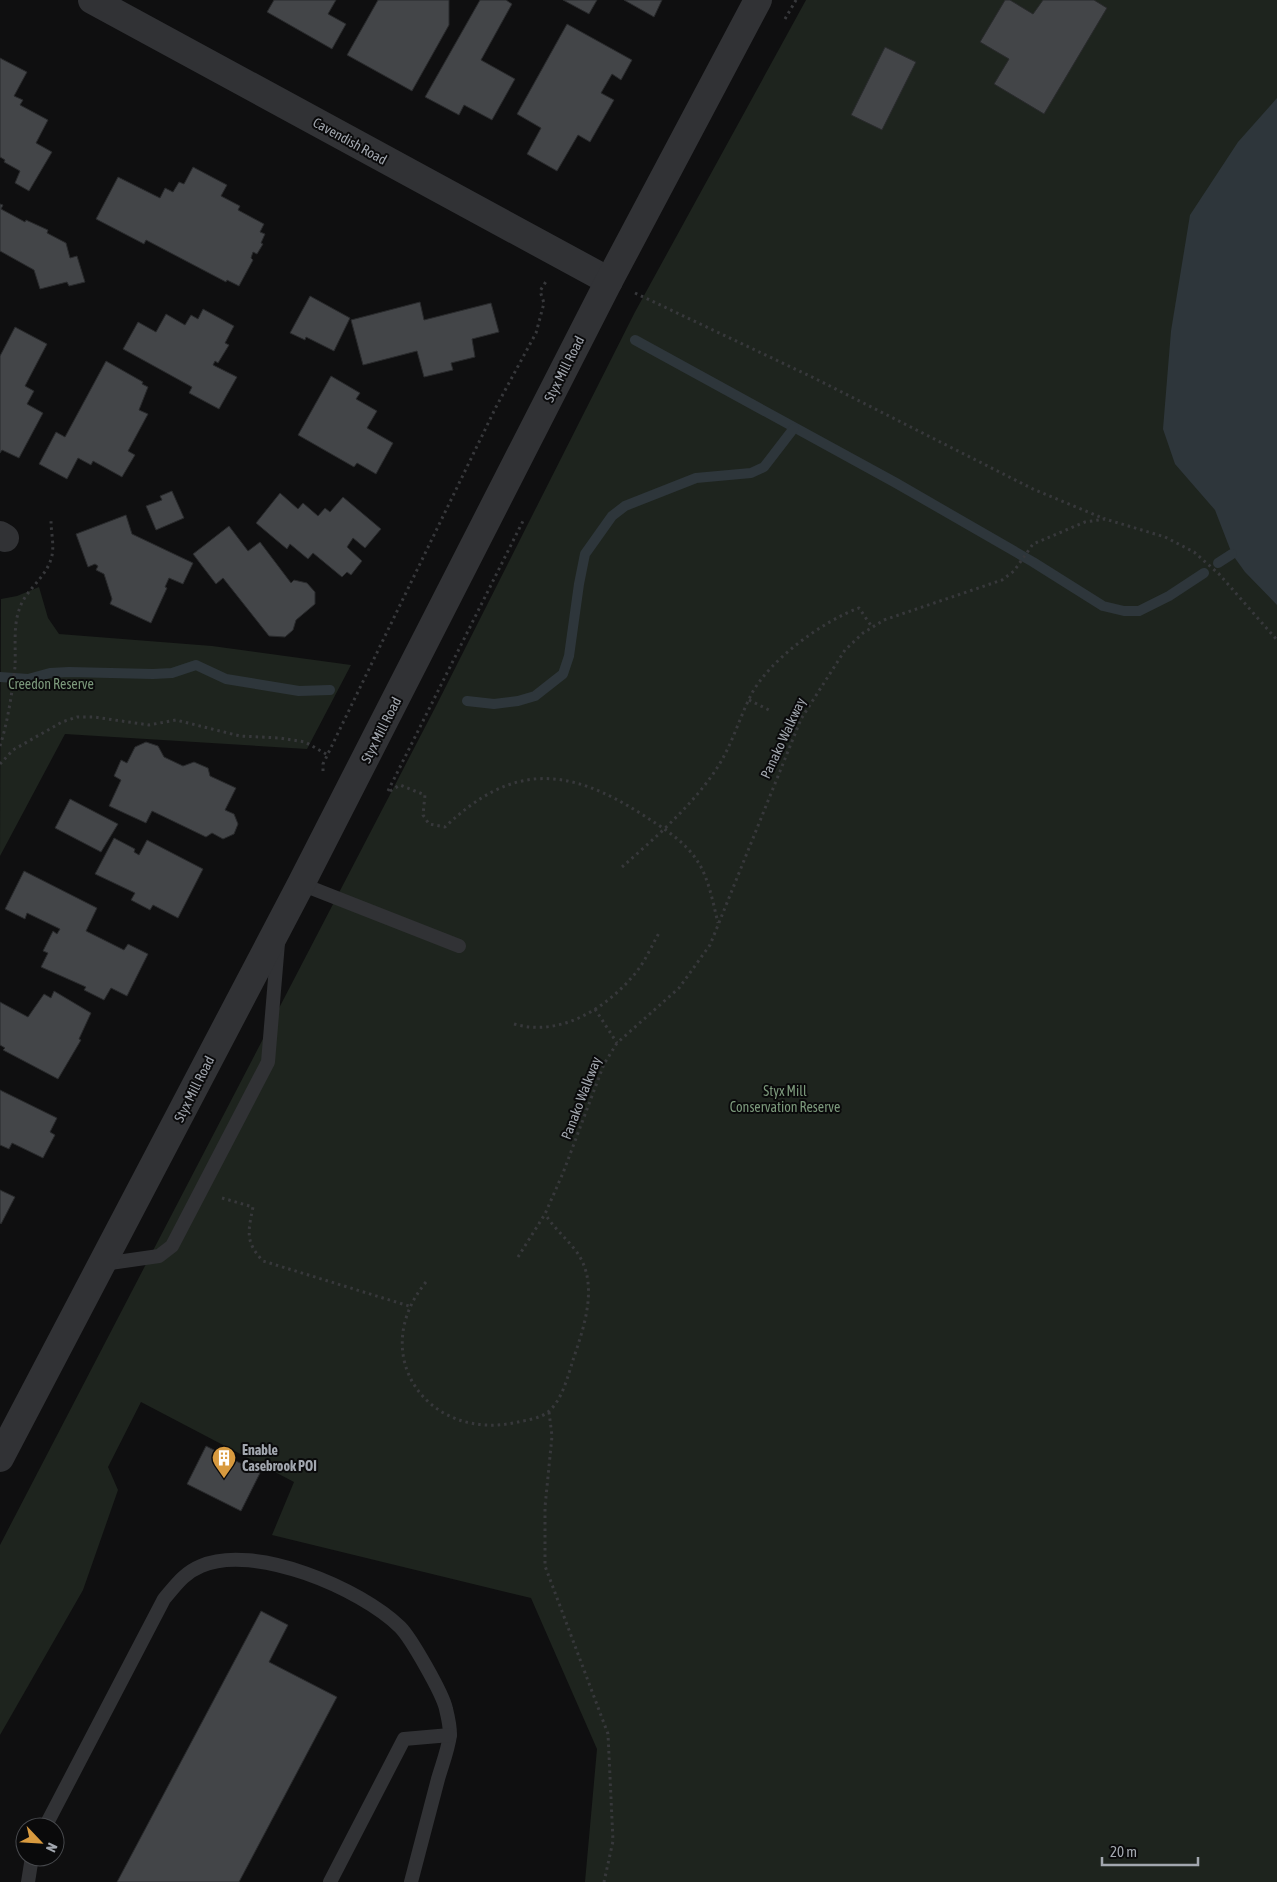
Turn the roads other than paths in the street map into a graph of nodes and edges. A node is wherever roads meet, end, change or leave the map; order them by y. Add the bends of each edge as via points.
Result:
1 (92, 0) edge
2 (758, 0) edge
3 (609, 281) junction
4 (301, 884) junction
5 (279, 925) junction
6 (459, 946) dead end
7 (103, 1264) junction
8 (0, 1458) edge
9 (450, 1735) junction
10 (50, 1817) edge
11 (30, 1867) edge
12 (28, 1882) edge
13 (330, 1882) edge
14 (411, 1882) edge

1 - 3 street, Cavendish Road
2 - 3 street, Styx Mill Road
3 - 4 street, Styx Mill Road
4 - 5 street, Styx Mill Road
4 - 6 lane
5 - 7 street, Styx Mill Road
5 - 7 lane via 268,1062 166,1253
7 - 8 street, Styx Mill Road
9 - 10 lane via 446,1707 428,1671 400,1627 379,1611 343,1588 311,1576 249,1559 220,1561 184,1575 164,1599
9 - 13 lane via 404,1739
9 - 14 lane
11 - 12 lane

